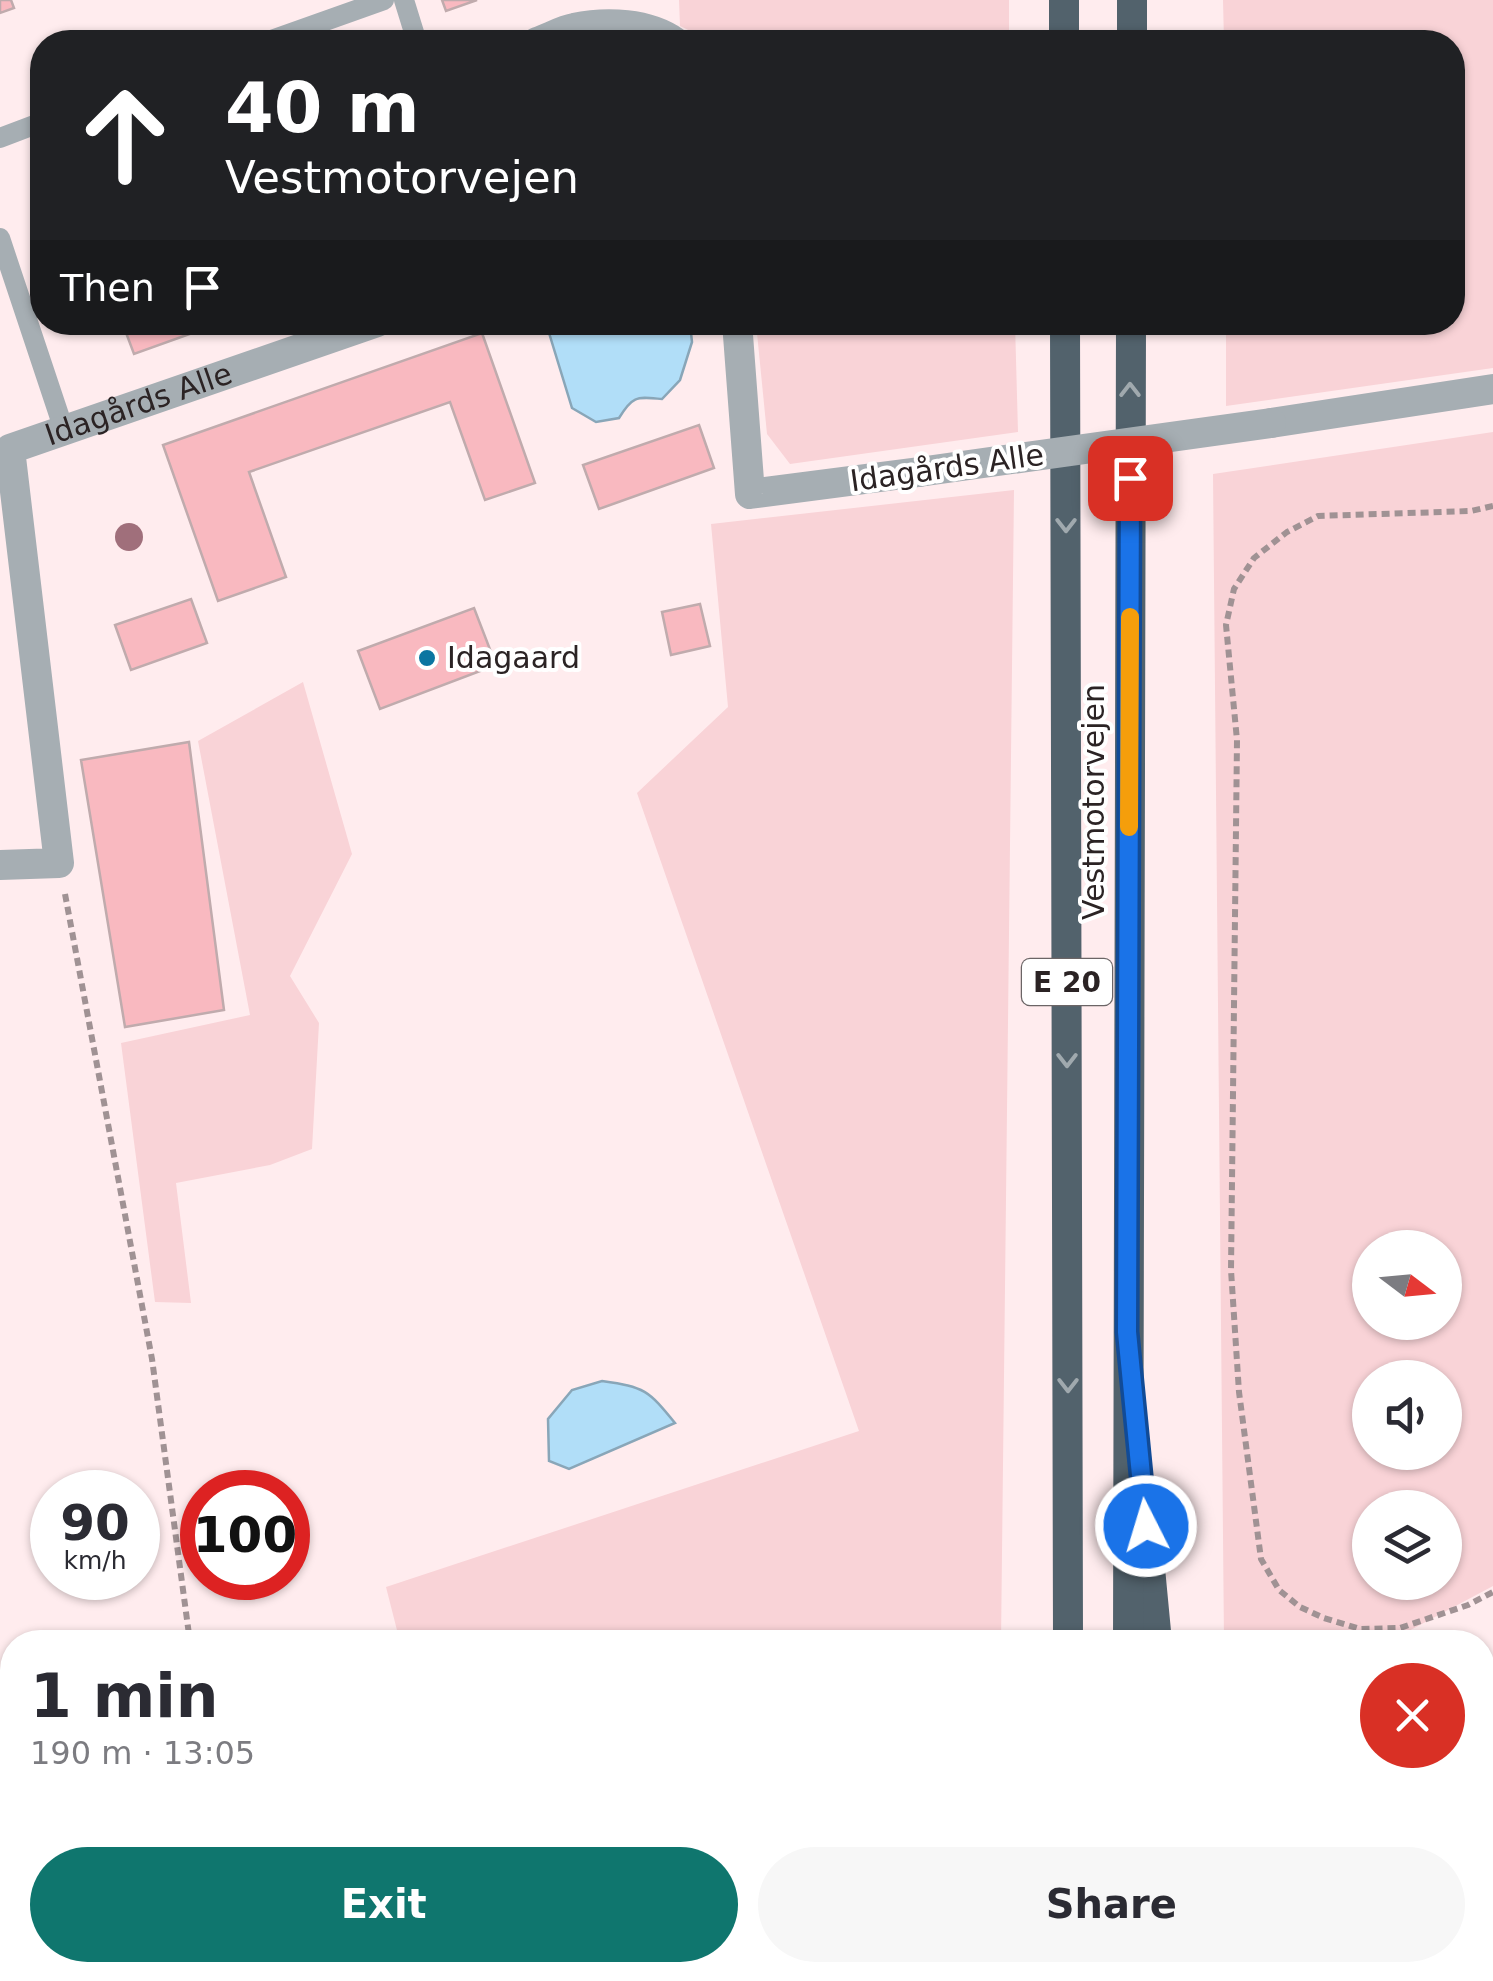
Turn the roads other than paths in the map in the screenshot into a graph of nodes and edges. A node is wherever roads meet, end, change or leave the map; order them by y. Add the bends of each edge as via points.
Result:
1 (384, 0) edge
2 (404, 0) edge
3 (1064, 0) edge
4 (1132, 0) edge
5 (300, 30) edge
6 (413, 30) edge
7 (567, 30) edge
8 (646, 30) edge
9 (1064, 30) edge
10 (1132, 30) edge
11 (30, 127) edge
12 (0, 138) edge
13 (0, 238) edge
14 (30, 328) edge
15 (32, 335) edge
16 (339, 335) edge
17 (737, 335) edge
18 (1065, 335) edge
19 (1131, 335) edge
20 (1493, 389) edge
21 (64, 430) junction
22 (0, 865) edge
23 (1127, 1332) junction
24 (1068, 1630) edge
25 (1128, 1630) edge
26 (1156, 1630) edge

1 - 5 lane
2 - 6 lane
3 - 9 highway
4 - 10 highway
7 - 8 street via 621,24
11 - 12 lane
13 - 14 lane
15 - 21 lane
16 - 21 street, Idagårds Alle
17 - 20 street, Idagårds Alle, bridge via 750,494
18 -> 24 highway, Vestmotorvejen / E 20
23 -> 19 highway, Vestmotorvejen / E 20
21 - 22 street, Idagårds Alle via 10,449 59,863
23 - 25 highway, Vestmotorvejen / E 20
23 - 26 highway

